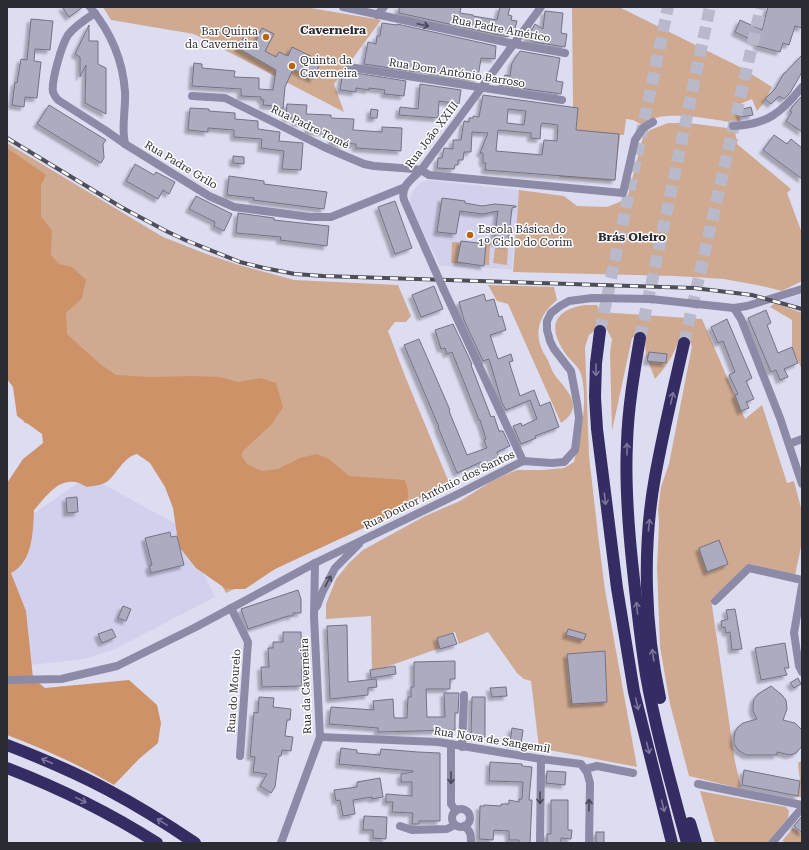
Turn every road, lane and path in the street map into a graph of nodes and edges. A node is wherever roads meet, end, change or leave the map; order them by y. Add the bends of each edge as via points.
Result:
1 (343, 7) edge
2 (384, 7) edge
3 (541, 7) edge
4 (93, 10) edge
5 (381, 16) junction
6 (514, 44) junction
7 (565, 53) dead end
8 (349, 67) dead end
9 (802, 87) edge
10 (482, 88) junction
11 (192, 96) dead end
12 (562, 100) dead end
13 (653, 122) dead end
14 (733, 126) dead end
15 (125, 144) junction
16 (421, 170) junction
17 (403, 188) junction
18 (802, 289) edge
19 (734, 308) junction
20 (600, 331) tunnel mouth
21 (640, 338) tunnel mouth
22 (684, 343) tunnel mouth
23 (802, 439) edge
24 (789, 444) junction
25 (523, 461) junction
26 (802, 484) edge
27 (363, 539) junction
28 (315, 563) junction
29 (802, 580) edge
30 (802, 586) edge
31 (715, 601) dead end
32 (231, 608) junction
33 (314, 617) junction
34 (802, 672) edge
35 (7, 680) edge
36 (464, 695) dead end
37 (320, 737) junction
38 (451, 744) junction
39 (7, 745) edge
40 (462, 747) junction
41 (240, 756) dead end
42 (541, 759) junction
43 (7, 768) edge
44 (585, 769) junction
45 (633, 773) dead end
46 (698, 784) dead end
47 (802, 805) edge
48 (802, 808) edge
49 (456, 811) junction
50 (454, 824) junction
51 (400, 826) dead end
52 (464, 826) junction
53 (157, 843) edge
54 (195, 843) edge
55 (280, 843) edge
56 (471, 843) edge
57 (540, 843) edge
58 (588, 843) edge
59 (672, 843) edge
60 (687, 843) edge
61 (696, 843) edge
62 (772, 843) edge

1 - 5 street, Rua Padre Américo
2 - 5 street
3 - 6 street, Rua João XXIII
4 - 15 street via 112,41 121,68 125,92 122,133
4 - 15 street, Rua Padre Grilo via 64,42 53,93 58,100
5 -> 6 street, Rua Padre Américo
6 - 7 street, Rua Padre Américo
6 - 10 street, Rua João XXIII
8 - 10 street, Rua Dom António Barroso
9 - 14 street via 780,112 748,126
10 - 12 street, Rua Dom António Barroso
10 - 16 street, Rua João XXIII
11 - 16 street, Rua Padre Tomé via 225,98 364,164
13 - 16 street, Rua Padre Tomé via 643,128 635,140 623,193 429,175
15 - 17 street, Rua Padre Grilo via 209,196 234,207 310,217 331,217
16 - 17 street, Rua João XXIII
17 - 25 street, bridge via 404,200
18 - 19 street, Rua Doutor António dos Santos
19 - 24 street via 741,319
19 - 25 street, Rua Doutor António dos Santos via 616,298 569,300 560,306 551,313 547,321 547,330 550,342 571,370 573,377 579,418 575,450 564,462
20 -> 59 highway via 595,397 619,602 634,692
60 -> 21 highway via 646,676 630,544 627,443 631,387
61 -> 22 highway via 656,683 649,630 649,530 655,478
23 - 24 street
24 - 26 street
25 - 27 street, Rua Doutor António dos Santos
27 - 28 street, Rua Doutor António dos Santos
33 -> 27 street, Rua da Caverneira via 322,593 335,568
28 - 32 street, Rua Doutor António dos Santos
28 - 33 street, Rua da Caverneira
29 - 31 street via 749,568
30 - 34 street via 794,633
32 - 35 street, Rua Doutor António dos Santos via 117,666 61,679
32 - 41 street, Rua do Mourelo via 248,642
33 - 37 street, Rua da Caverneira
36 - 40 street
37 - 38 street, Rua Nova de Sangemil
37 - 55 street, Rua da Caverneira
38 - 40 street, Rua Nova de Sangemil
38 -> 49 street via 451,800
54 -> 39 highway via 109,790
40 - 42 street, Rua Nova de Sangemil
42 - 44 street, Rua Nova de Sangemil via 581,764
42 -> 57 street
43 -> 53 highway via 83,801
44 - 45 street, Rua Nova de Sangemil via 597,766
58 -> 44 street via 590,783
46 - 47 street
48 - 62 street
49 - 50 street via 452,815
49 - 52 street via 462,809 468,814 469,820
50 - 51 street via 447,829 412,830
50 - 52 street via 458,827
52 - 56 street via 469,829

